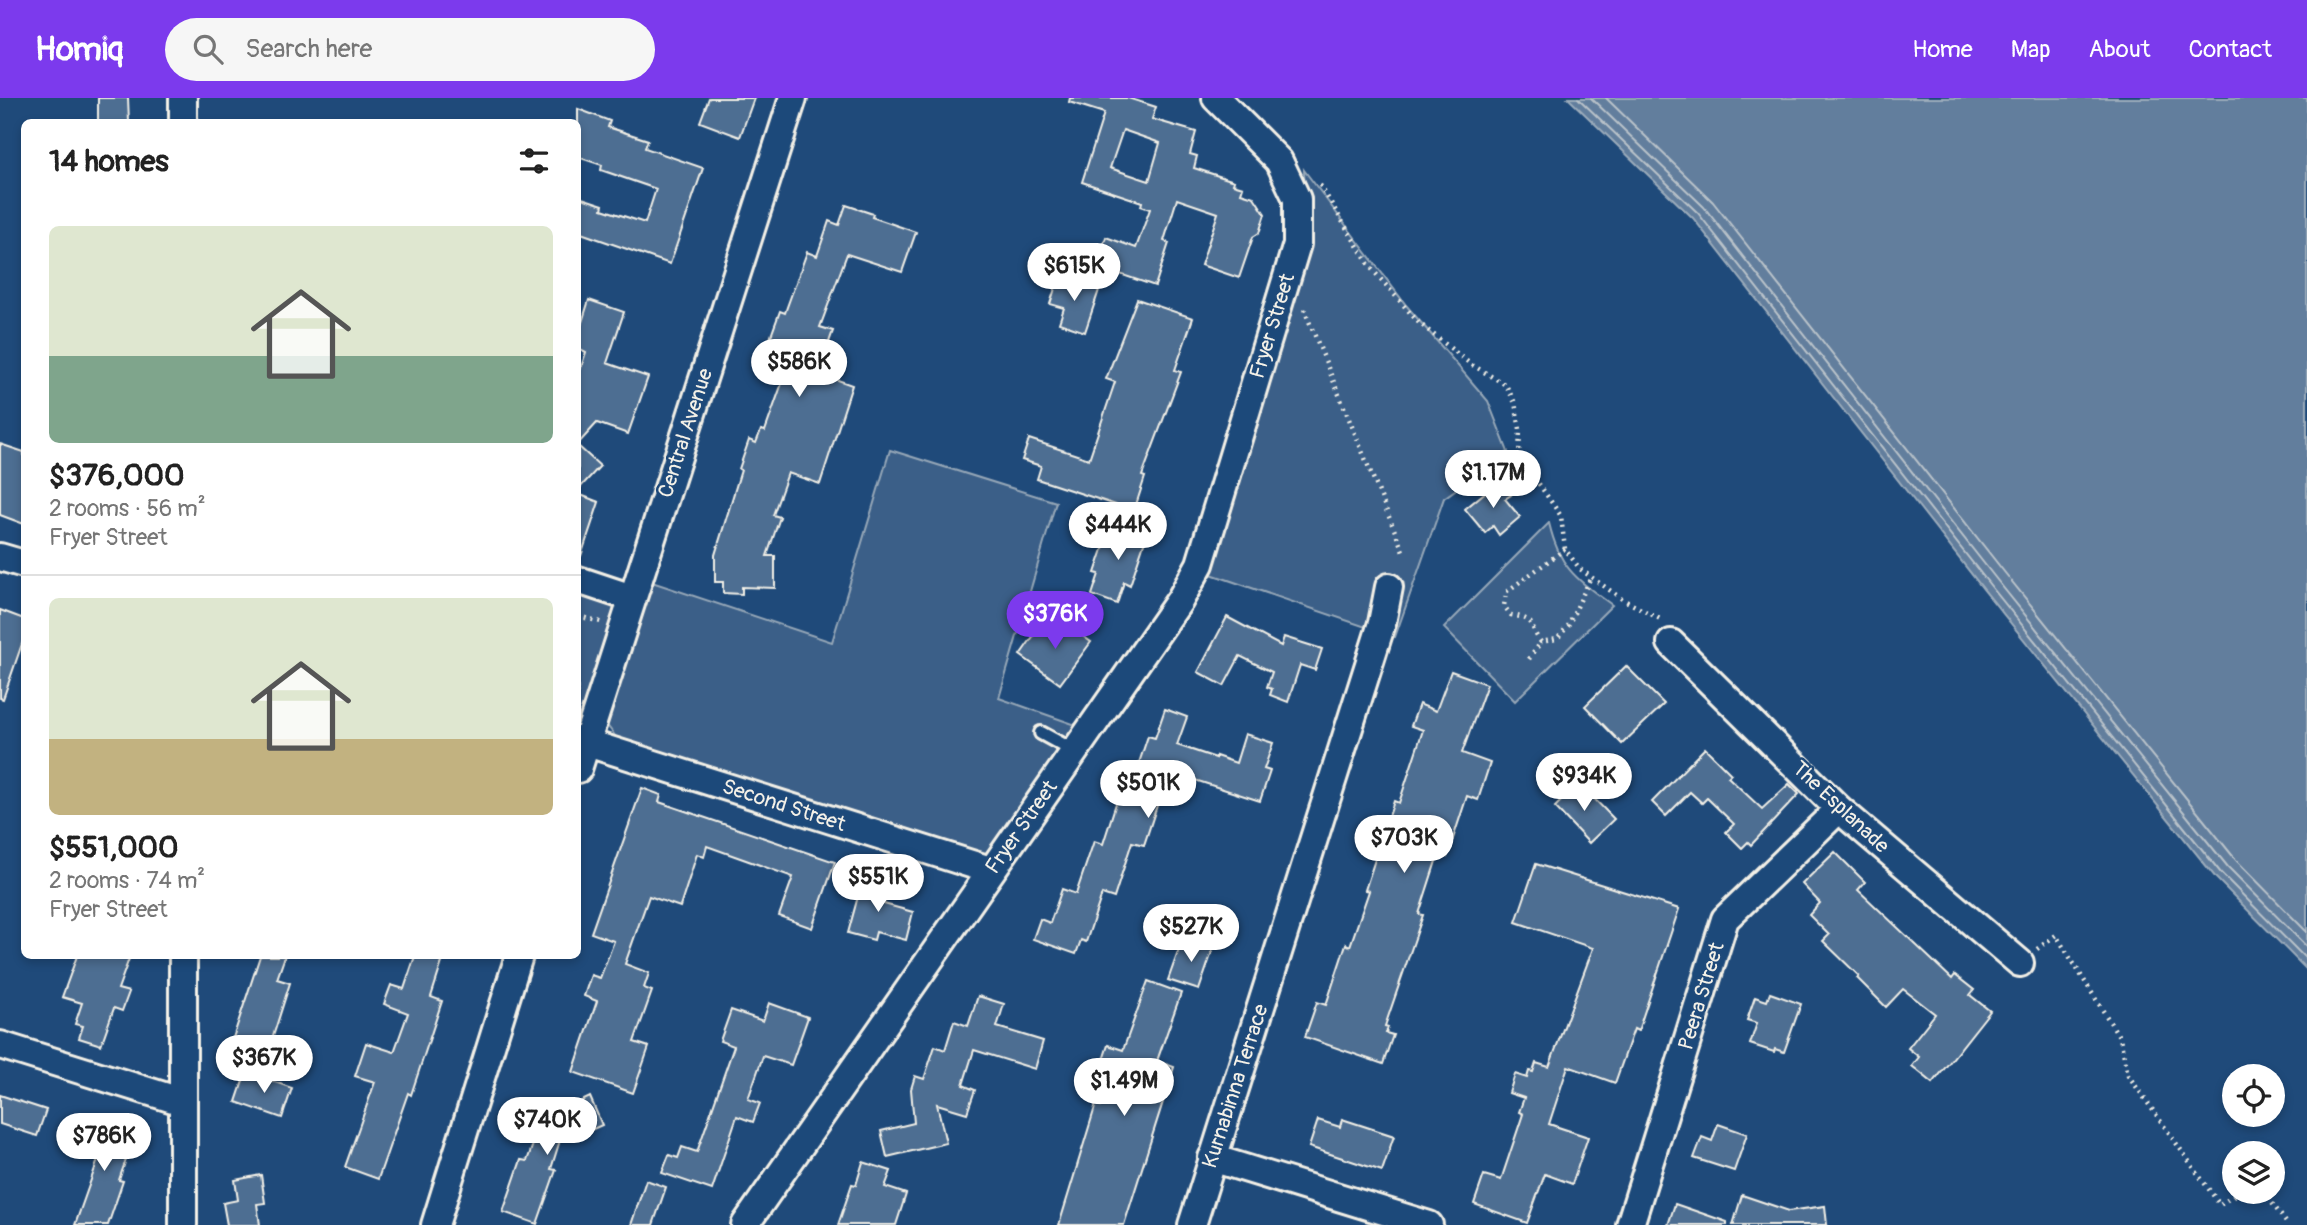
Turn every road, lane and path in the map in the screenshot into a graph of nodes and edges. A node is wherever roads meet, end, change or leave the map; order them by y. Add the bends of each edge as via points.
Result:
1 (183, 98) edge
2 (793, 98) edge
3 (1216, 98) edge
4 (183, 119) edge
5 (1318, 181) dead end
6 (1301, 301) dead end
7 (1548, 496) dead end
8 (1564, 549) dead end
9 (1403, 551) dead end
10 (0, 557) edge
11 (21, 563) edge
12 (1591, 577) dead end
13 (581, 581) edge
14 (1389, 587) dead end
15 (632, 598) junction
16 (581, 617) edge
17 (612, 626) dead end
18 (1541, 642) junction
19 (1671, 643) dead end
20 (1529, 659) dead end
21 (1041, 733) dead end
22 (582, 741) edge
23 (1074, 751) junction
24 (1839, 808) junction
25 (990, 870) junction
26 (183, 959) edge
27 (518, 959) edge
28 (2025, 959) joint
29 (0, 1045) edge
30 (183, 1102) junction
31 (1212, 1158) junction
32 (2222, 1204) edge
33 (2273, 1204) edge
34 (183, 1225) edge
35 (435, 1225) edge
36 (745, 1225) edge
37 (1192, 1225) edge
38 (1429, 1225) edge
39 (1630, 1225) edge
40 (2288, 1225) edge

1 - 4 street
2 - 15 street, Central Avenue
3 - 23 street, Fryer Street via 1279,161 1297,199 1297,244 1200,564 1180,600
5 - 7 path via 1371,268 1419,323 1469,363 1506,385 1520,429 1519,454
6 - 9 path
8 - 18 path via 1506,593 1504,606 1511,615 1533,624
10 - 11 street
12 - 18 path via 1568,626 1558,639
13 - 15 street
14 - 31 street, Kurnabinna Terrace via 1382,623
15 - 22 street, Central Avenue
16 - 17 path
18 - 20 path
19 - 24 street, The Esplanade
21 - 23 lane
22 - 25 street, Second Street
23 - 25 street, Fryer Street
24 - 28 street, The Esplanade
24 - 39 street, Peera Street via 1725,919
25 - 36 street, Fryer Street
26 - 30 street
27 - 35 street
28 - 32 path via 2056,935 2120,1038 2128,1075
29 - 30 street
30 - 34 street
31 - 37 street, Kurnabinna Terrace
31 - 38 street
33 - 40 path

